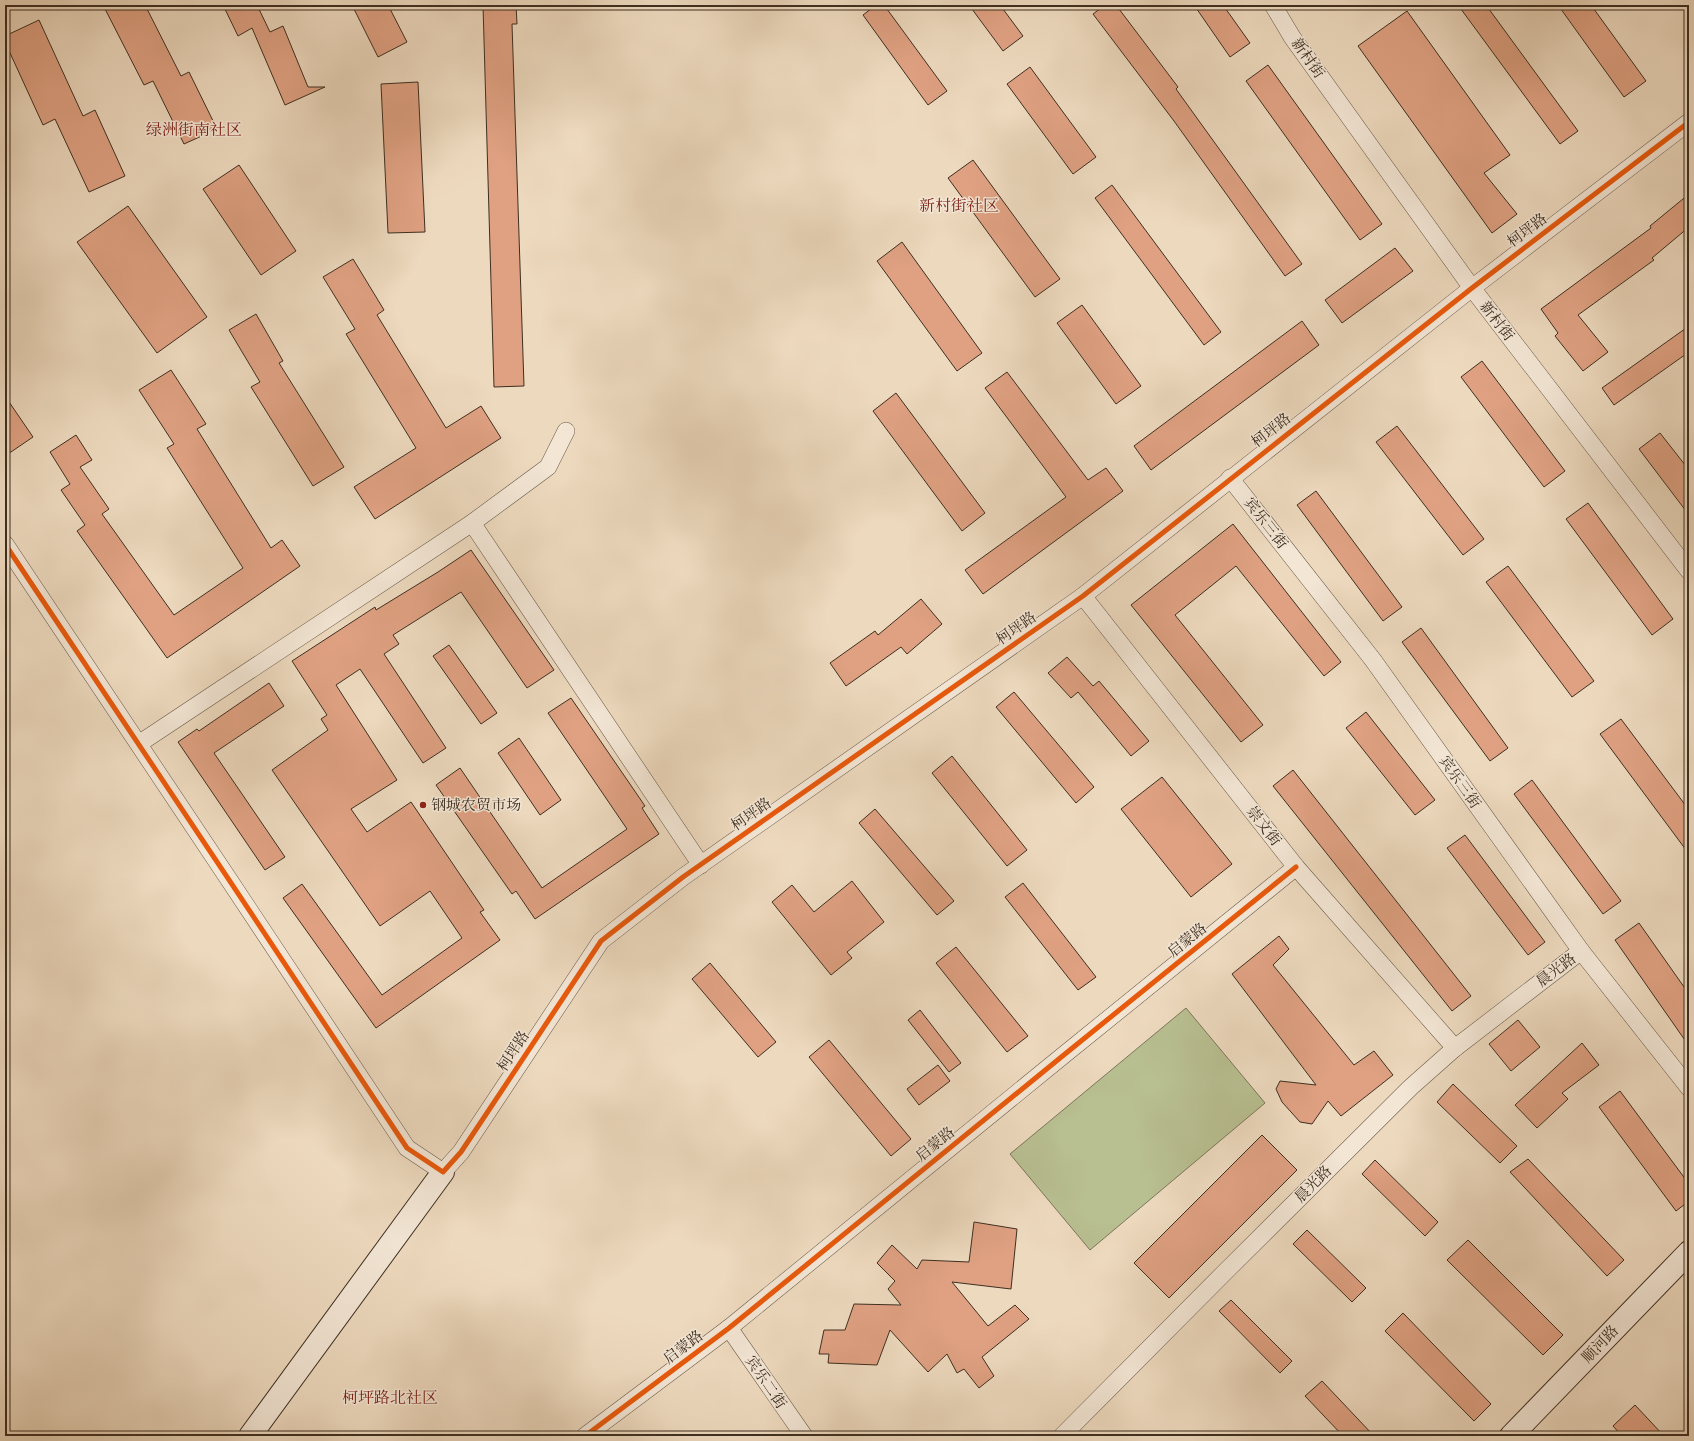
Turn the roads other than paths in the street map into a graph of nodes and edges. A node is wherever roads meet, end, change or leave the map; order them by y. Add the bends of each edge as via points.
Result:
1 (1273, 5) edge
2 (1689, 122) edge
3 (1472, 288) junction
4 (566, 431) dead end
5 (1230, 478) junction
6 (472, 522) junction
7 (5, 544) edge
8 (1689, 571) edge
9 (1082, 596) junction
10 (140, 743) junction
11 (701, 865) junction
12 (1296, 867) junction
13 (1581, 951) junction
14 (1455, 1048) junction
15 (1689, 1088) edge
16 (443, 1172) junction
17 (1689, 1252) edge
18 (729, 1328) junction
19 (250, 1436) edge
20 (586, 1436) edge
21 (804, 1436) edge
22 (1062, 1436) edge
23 (1511, 1436) edge

1 - 3 street, 新村街 via 1292,37
2 - 3 street, 柯坪路
3 - 5 street, 柯坪路
3 - 8 street, 新村街
4 - 6 street via 548,467
5 - 9 street, 柯坪路
5 - 13 street, 宾乐三街 via 1373,660
6 - 10 street
6 - 11 street
7 - 10 street
9 - 11 street, 柯坪路
9 - 12 street, 崇文街
10 - 16 street via 244,905 407,1148
11 - 16 street, 柯坪路 via 601,941 461,1152
12 - 14 street, 崇文街
12 - 18 street, 启蒙路
13 - 14 street, 晨光路
13 - 15 street, 宾乐三街
14 - 22 street, 晨光路 via 1231,1265
16 - 19 street
17 - 23 street, 顺河路
18 - 20 street, 启蒙路
18 - 21 street, 宾乐二街

